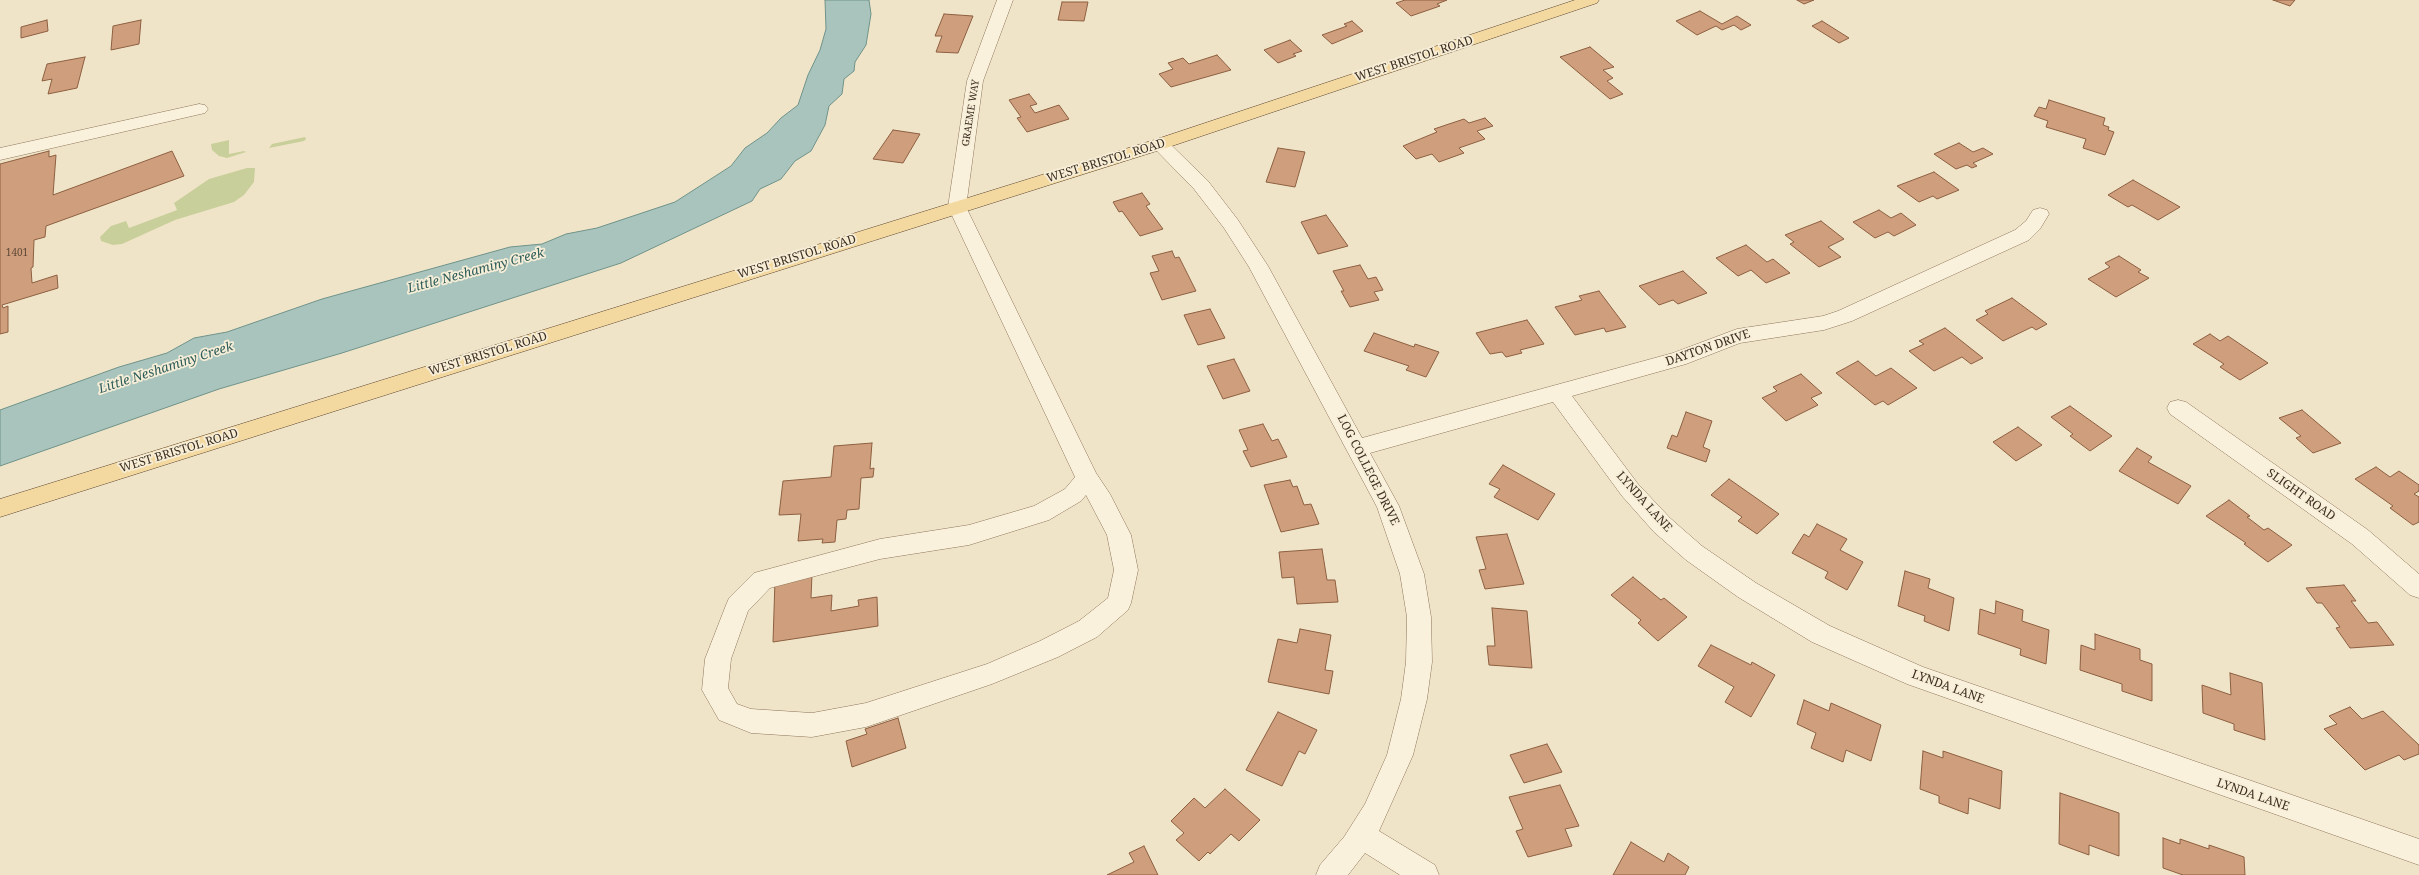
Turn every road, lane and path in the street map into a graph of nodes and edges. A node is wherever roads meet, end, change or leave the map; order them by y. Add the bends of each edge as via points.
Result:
1 (1005, 0) edge
2 (1591, 0) edge
3 (199, 109) dead end
4 (1160, 144) junction
5 (0, 154) edge
6 (957, 207) junction
7 (2040, 214) dead end
8 (1558, 393) junction
9 (2178, 408) dead end
10 (1357, 448) junction
11 (1087, 478) junction
12 (0, 508) edge
13 (2419, 588) edge
14 (1361, 835) junction
15 (2419, 852) edge
16 (1330, 875) edge
17 (1425, 875) edge

1 - 6 street, GRAEME WAY via 975,81
2 - 4 main road, WEST BRISTOL ROAD
3 - 5 street
4 - 6 main road, WEST BRISTOL ROAD
4 - 10 street, LOG COLLEGE DRIVE via 1201,185 1231,224 1258,266
6 - 11 street
6 - 12 main road, WEST BRISTOL ROAD
7 - 8 street, DAYTON DRIVE via 2033,226 2022,235 1845,316 1817,324 1737,336 1679,359
8 - 10 street, DAYTON DRIVE
8 - 15 street, LYNDA LANE via 1630,490 1662,525 1694,553 1747,590 1821,634 1916,676
9 - 13 street, SLIGHT ROAD via 2360,537
10 - 14 street, LOG COLLEGE DRIVE via 1400,534 1412,574 1419,617 1419,662 1414,699 1400,755 1375,813
11 - 11 street via 1102,500 1119,536 1126,570 1118,603 1088,629 992,673 866,715 812,725 751,721 728,712 716,690 718,659 738,605 762,580 880,550 969,535 1041,513 1073,495
14 - 16 street, LOG COLLEGE DRIVE
14 - 17 street

